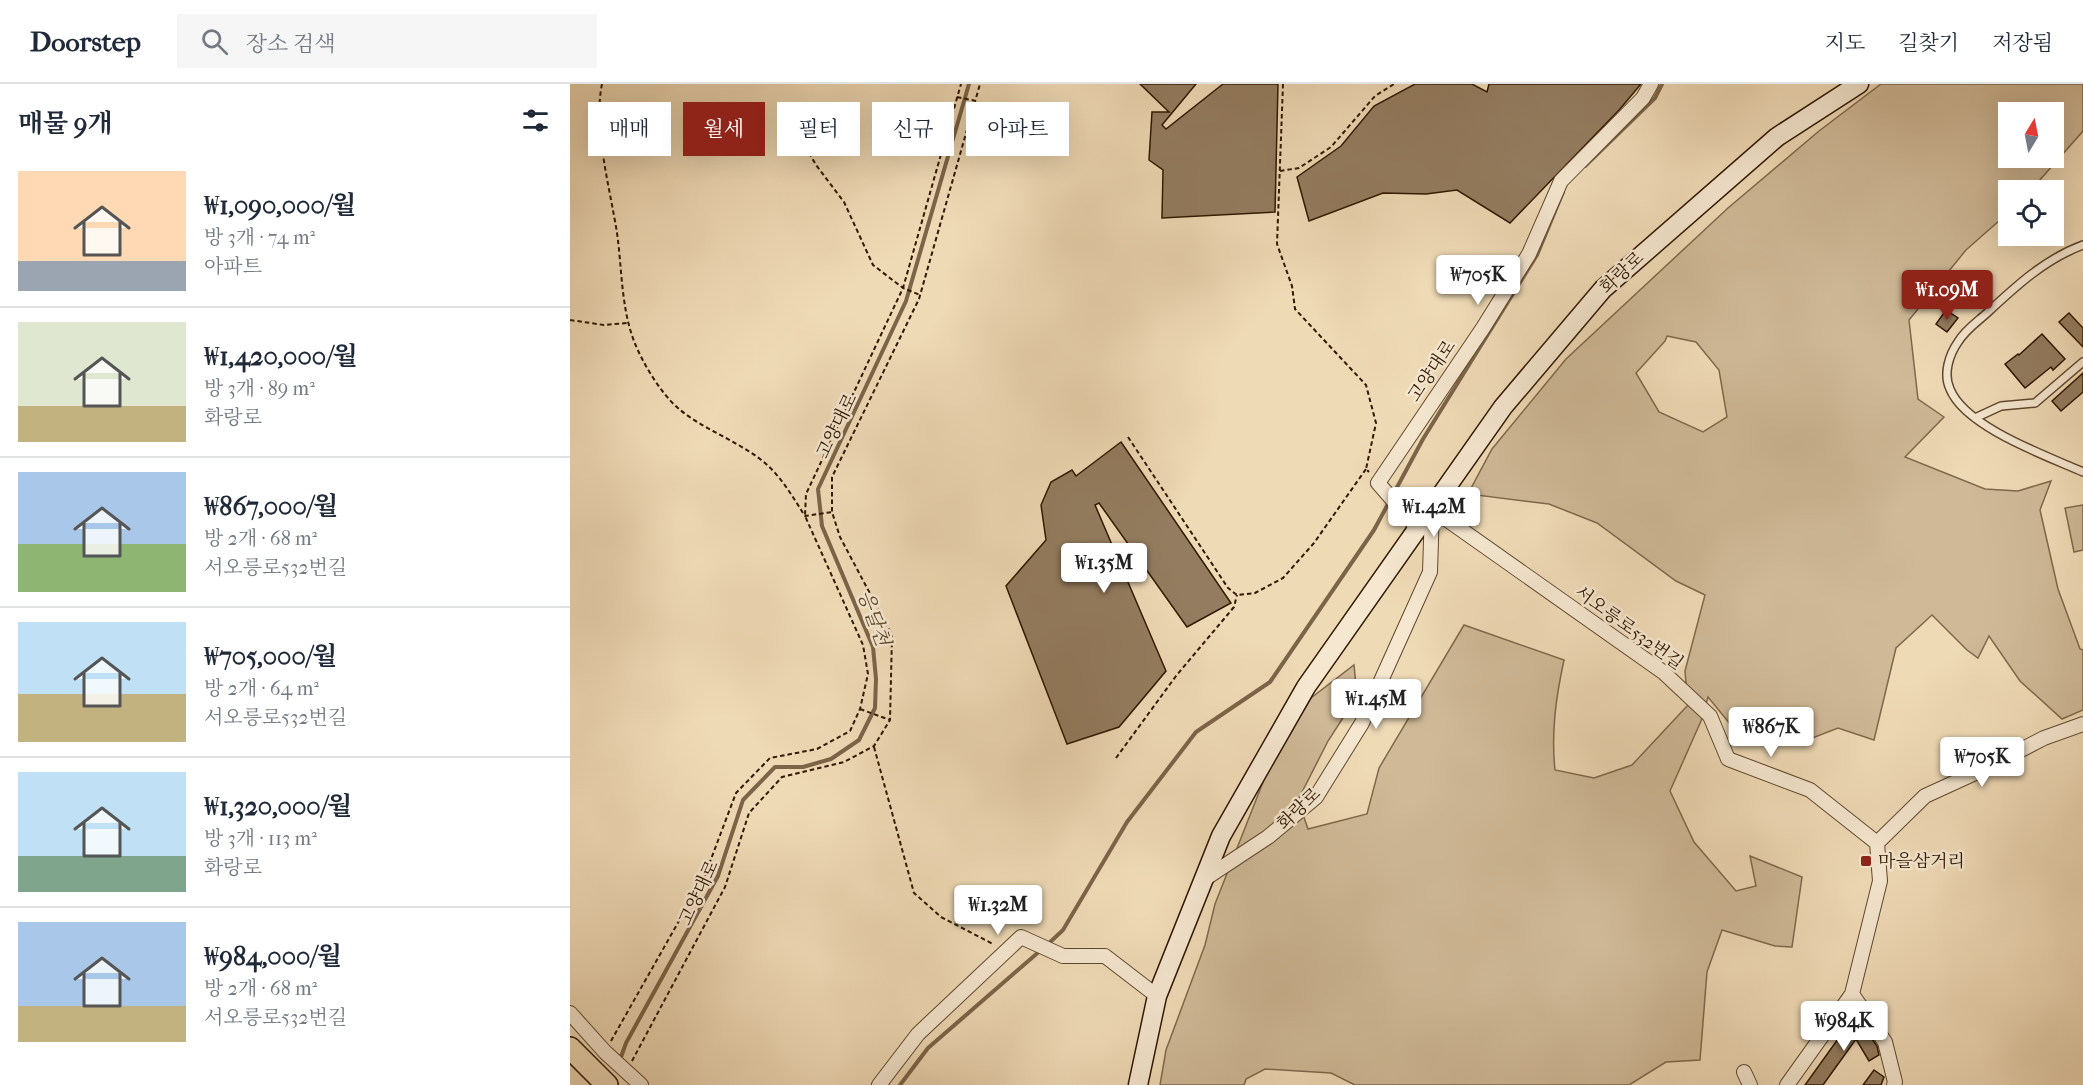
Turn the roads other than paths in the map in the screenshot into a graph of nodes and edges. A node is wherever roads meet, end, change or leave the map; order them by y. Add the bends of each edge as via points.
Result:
1 (1651, 84) edge
2 (1859, 84) edge
3 (2083, 245) edge
4 (2083, 363) edge
5 (1975, 418) junction
6 (2083, 472) edge
7 (1432, 509) junction
8 (1418, 529) junction
9 (2083, 724) edge
10 (1877, 843) junction
11 (1203, 880) junction
12 (1852, 994) junction
13 (1156, 996) junction
14 (570, 1013) edge
15 (570, 1048) edge
16 (1744, 1072) dead end
17 (603, 1081) edge
18 (641, 1085) edge
19 (879, 1085) edge
20 (1138, 1085) edge
21 (1750, 1085) edge
22 (1786, 1085) edge
23 (1894, 1085) edge

1 - 8 street, 고양대로 via 1643,98 1561,181 1529,254 1378,483
2 - 7 main road, 화랑로 via 1777,137 1603,289 1503,407
3 - 5 lane via 2056,257 2012,289 1957,343 1947,382 1959,403
4 - 5 lane via 2035,403 2001,406
5 - 6 lane via 2013,441
7 - 8 main road, 화랑로
7 - 10 street, 서오릉로532번길 via 1663,672 1710,716 1728,759 1810,790
7 - 11 street, 화랑로 via 1430,572 1357,732 1316,797 1268,837
8 - 11 main road, 화랑로 via 1306,687 1221,836
9 - 10 street via 2044,738 1925,796
10 - 12 street via 1880,881
11 - 13 main road, 화랑로
12 - 22 street
12 - 23 street via 1885,1042
13 - 19 street via 1104,956 1063,956 1021,937 918,1034
13 - 20 main road, 화랑로
14 - 18 street
15 - 17 main road
16 - 21 street

